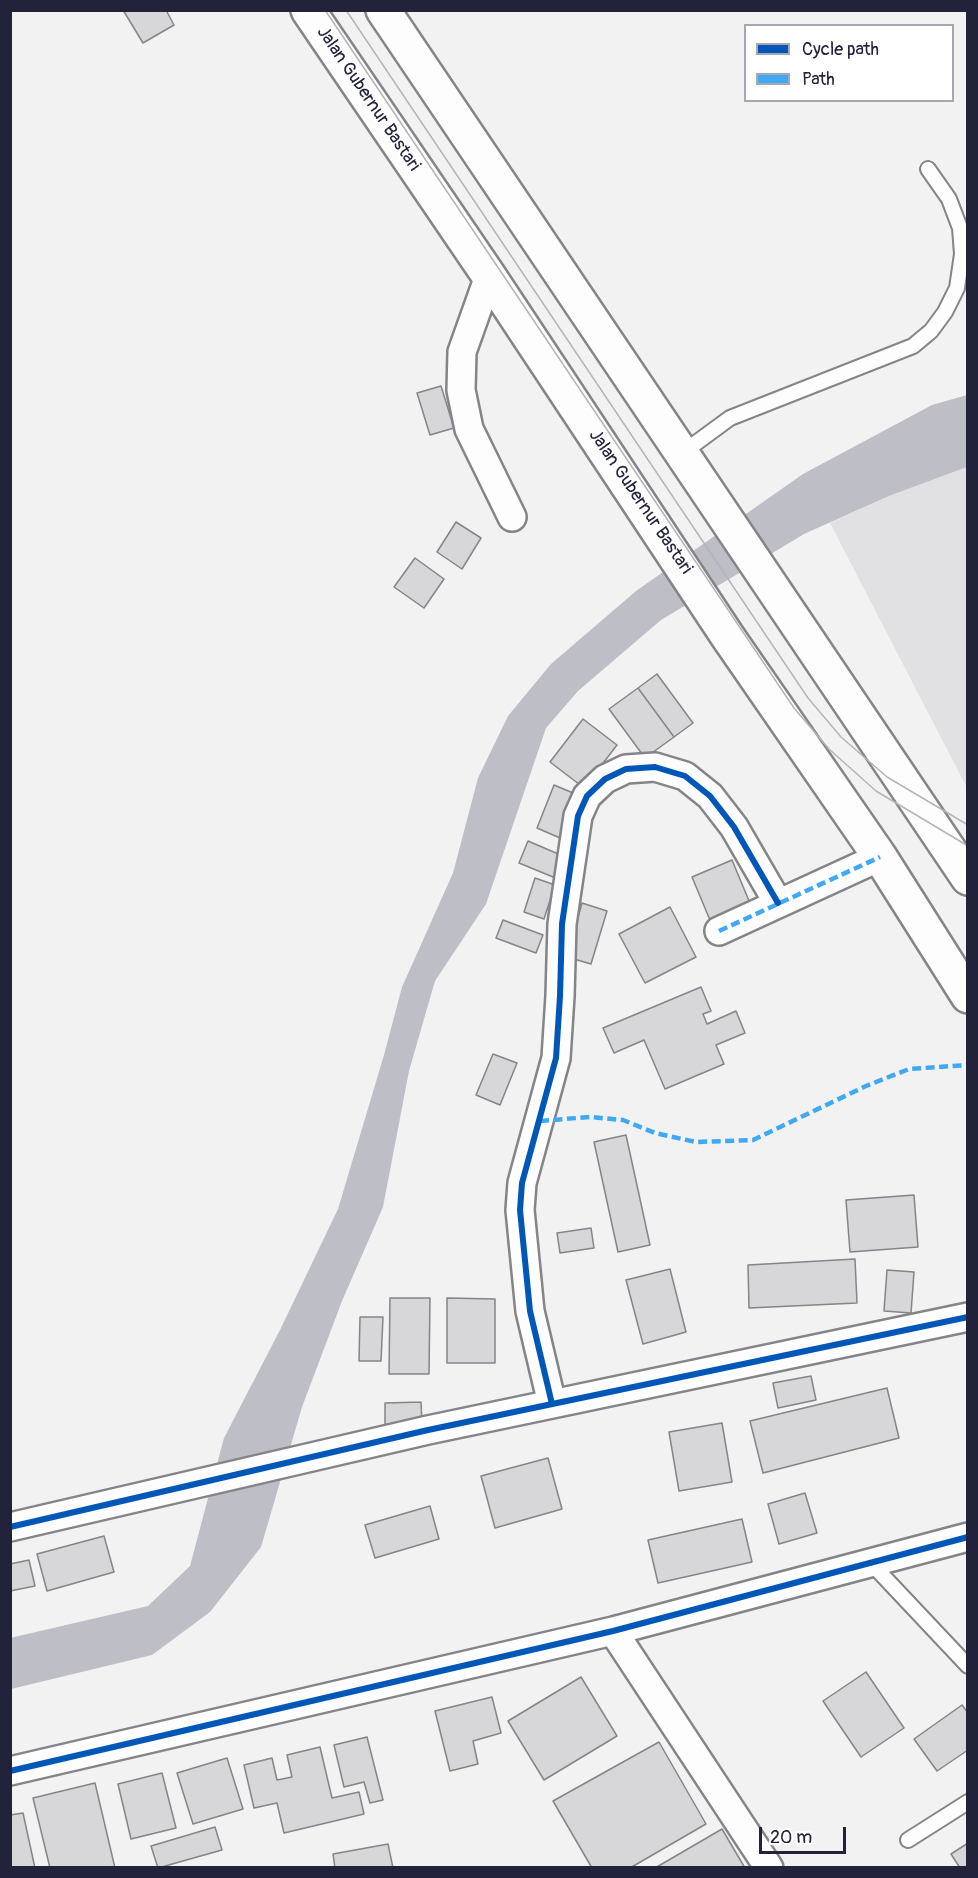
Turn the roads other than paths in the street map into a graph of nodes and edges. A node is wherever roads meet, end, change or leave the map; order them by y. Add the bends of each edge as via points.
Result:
1 (308, 10) edge
2 (383, 10) edge
3 (928, 169) dead end
4 (489, 276) junction
5 (681, 454) junction
6 (512, 517) dead end
7 (880, 857) junction
8 (968, 878) edge
9 (778, 903) junction
10 (719, 931) dead end
11 (968, 996) edge
12 (968, 1317) edge
13 (552, 1404) junction
14 (10, 1527) edge
15 (968, 1537) edge
16 (870, 1562) junction
17 (613, 1631) junction
18 (968, 1666) edge
19 (10, 1771) edge
20 (968, 1802) edge
21 (908, 1840) dead end
22 (769, 1868) edge

1 - 4 highway, Jalan Gubernur Bastari
2 - 5 highway
3 - 5 lane via 949,199 960,228 962,254 957,288 931,331 913,346 730,418
4 - 6 street via 462,352 461,390 469,429
4 - 7 highway, Jalan Gubernur Bastari via 728,637
5 - 8 highway
7 - 9 street
7 - 11 highway, Jalan Gubernur Bastari
9 - 10 street
9 - 13 street via 734,827 710,796 685,776 655,767 626,769 605,779 587,796 578,816 562,924 556,1058 522,1183 520,1210 530,1311
12 - 13 street
13 - 14 street
15 - 16 street
16 - 17 street
16 - 18 lane
17 - 19 street
17 - 22 street
20 - 21 lane

